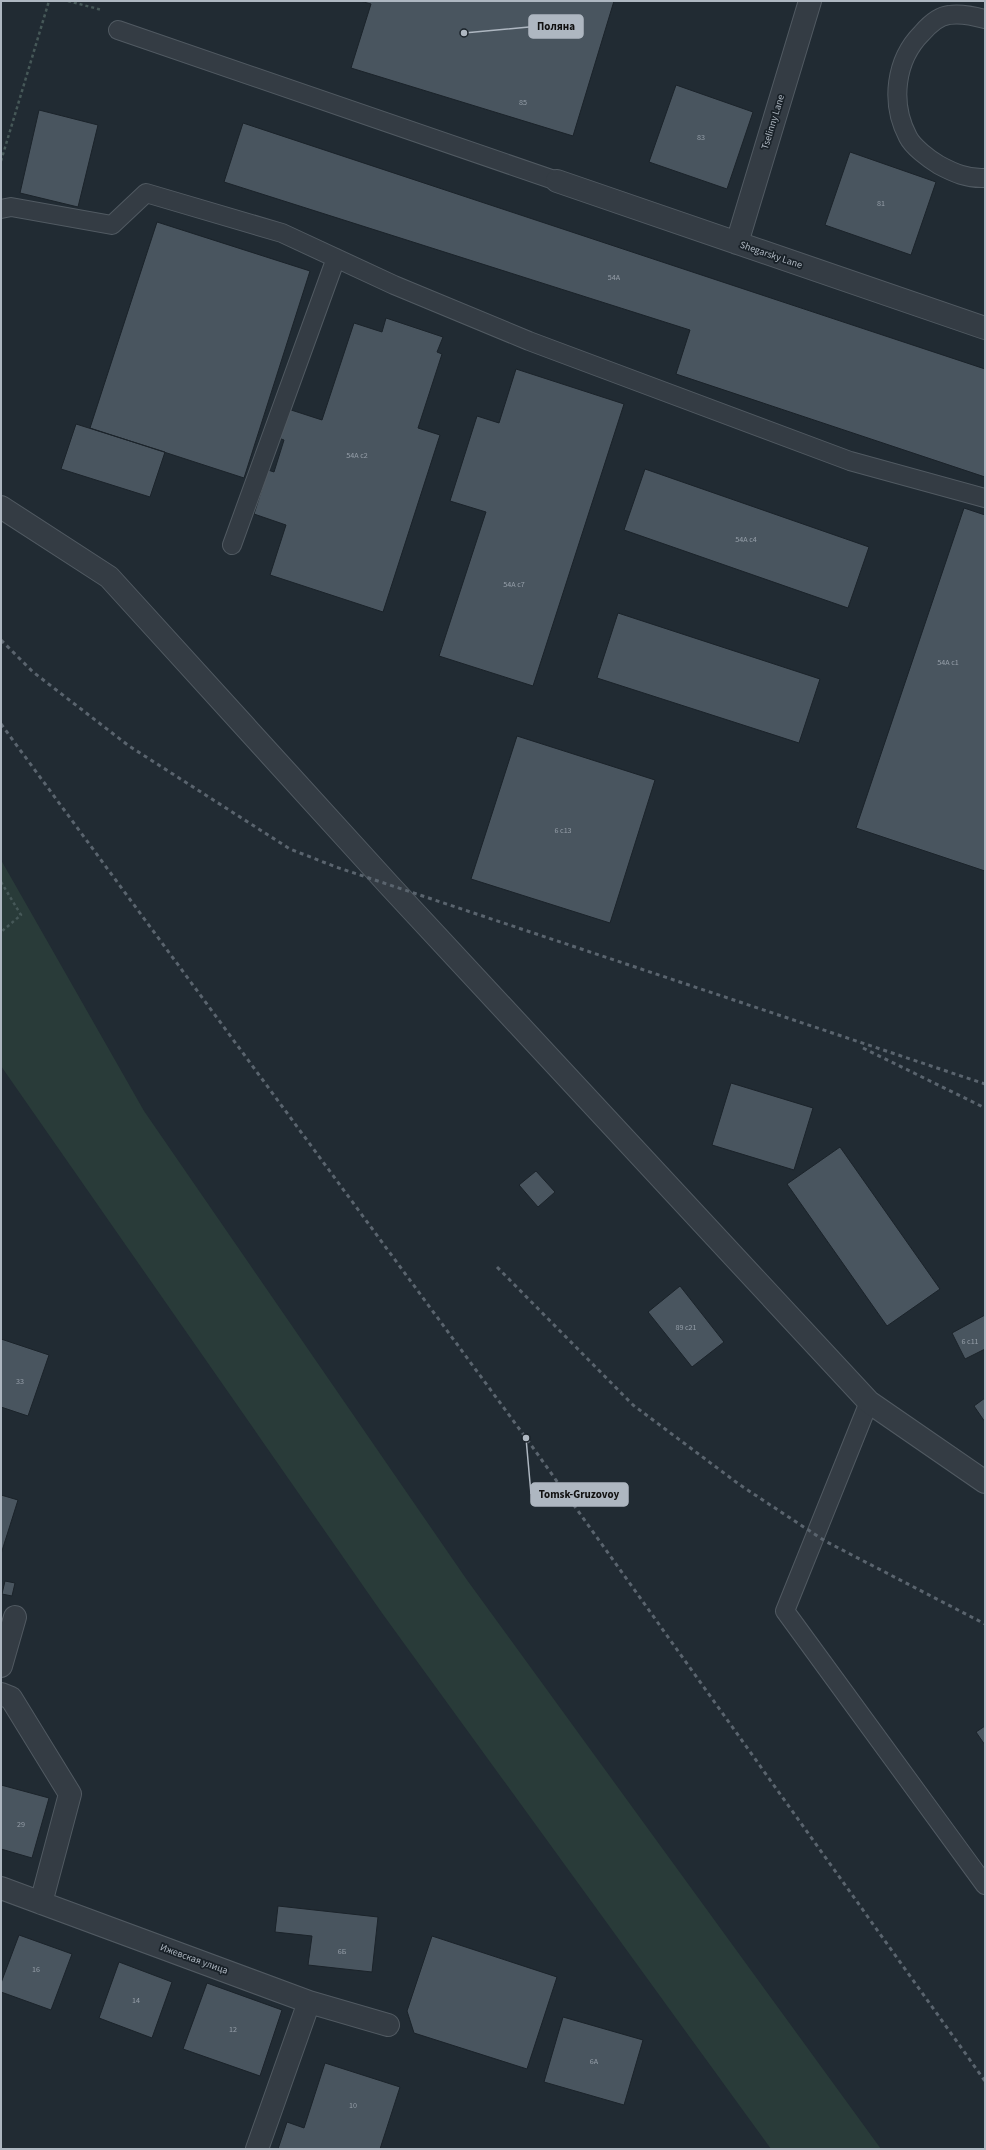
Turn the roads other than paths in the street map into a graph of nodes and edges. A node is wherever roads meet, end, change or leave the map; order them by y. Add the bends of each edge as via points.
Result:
1 (810, 1) edge
2 (985, 19) edge
3 (118, 30) road end
4 (985, 178) edge
5 (557, 181) joint
6 (1, 209) edge
7 (737, 243) junction
8 (336, 258) junction
9 (985, 328) edge
10 (985, 498) edge
11 (1, 507) edge
12 (232, 545) dead end
13 (869, 1402) junction
14 (985, 1482) edge
15 (15, 1617) dead end
16 (1, 1666) edge
17 (1, 1694) edge
18 (985, 1885) edge
19 (1, 1888) edge
20 (41, 1903) junction
21 (309, 2002) junction
22 (388, 2025) dead end
23 (257, 2149) edge

1 - 7 street, Tselinny Lane
2 - 4 lane via 970,15 948,15 933,22 916,39 901,65 897,89 900,114 908,138 931,159 953,173 974,179
3 - 5 lane
5 - 7 street, Shegarsky Lane
6 - 8 lane via 11,207 112,225 146,193 282,233
7 - 9 street, Shegarsky Lane
8 - 10 lane via 529,341 850,461
8 - 12 lane
11 - 13 street via 109,577 389,885
13 - 14 street
13 - 18 lane via 784,1610
15 - 16 street
17 - 20 street via 12,1698 70,1794
19 - 20 street, Ижевская улица
20 - 21 street, Ижевская улица
21 - 22 street, Ижевская улица
21 - 23 street

